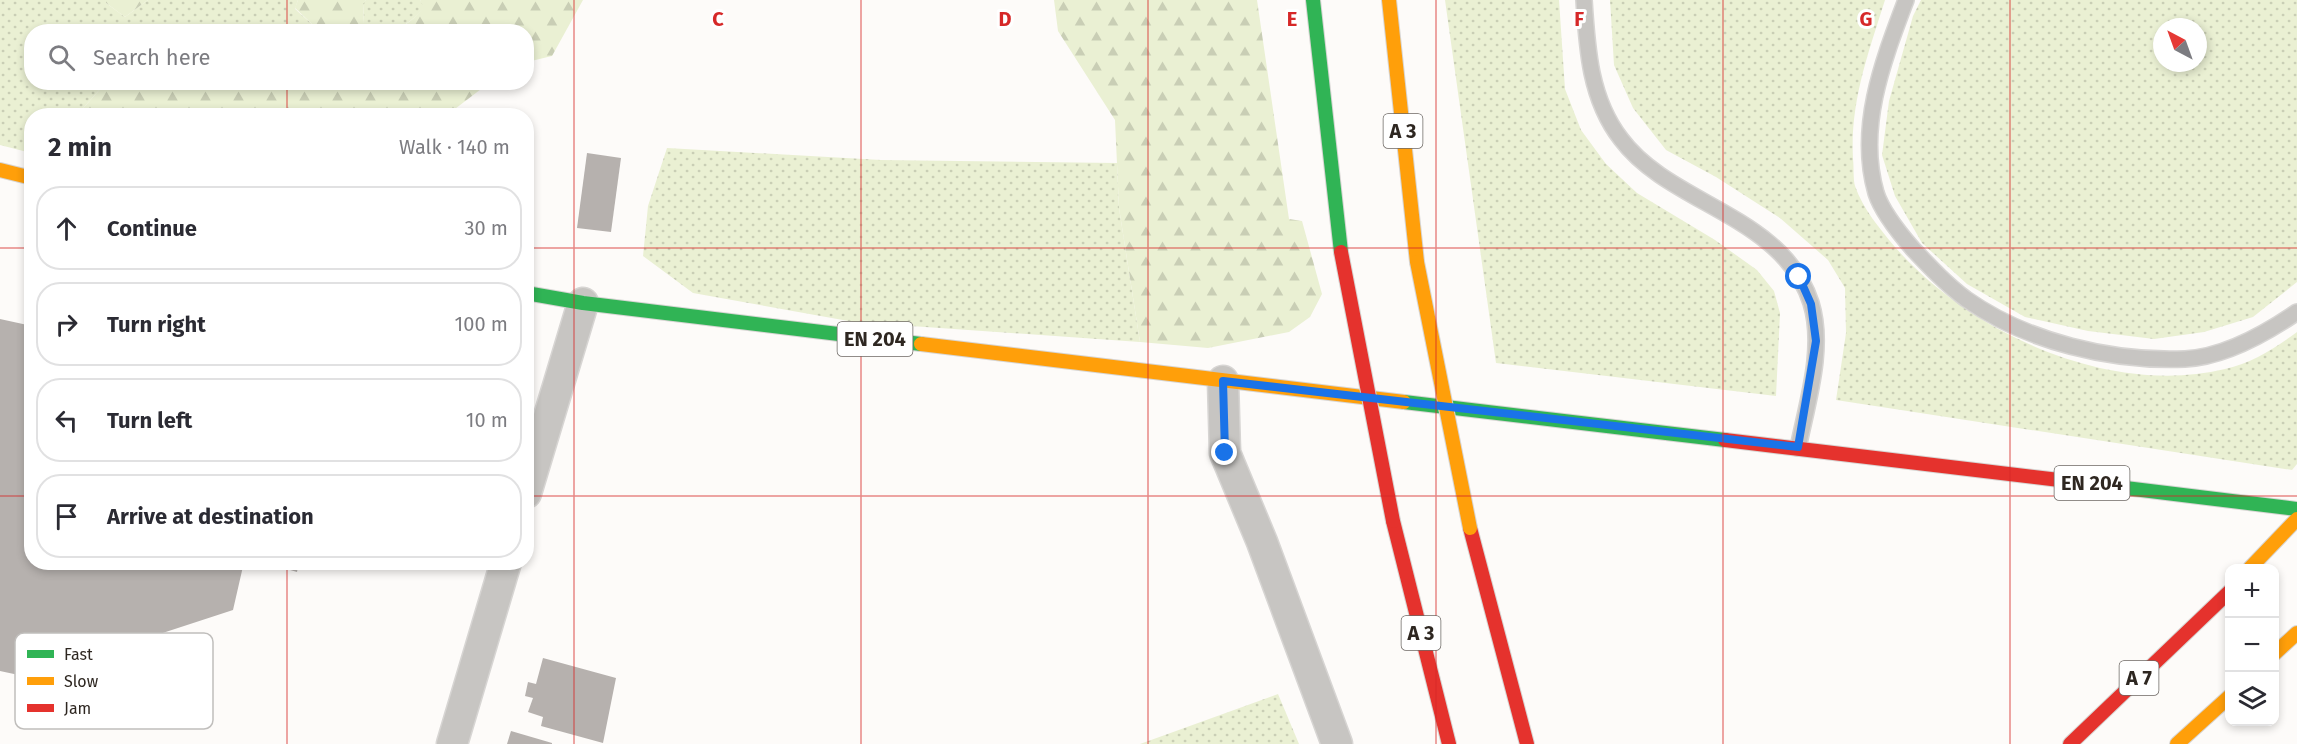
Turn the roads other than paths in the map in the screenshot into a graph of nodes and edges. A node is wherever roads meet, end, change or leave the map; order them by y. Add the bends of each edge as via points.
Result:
1 (1313, 0) edge
2 (1389, 0) edge
3 (1584, 0) edge
4 (1906, 0) edge
5 (0, 170) edge
6 (24, 176) edge
7 (534, 294) edge
8 (583, 303) junction
9 (2297, 312) edge
10 (1223, 381) junction
11 (1798, 447) junction
12 (534, 466) edge
13 (2297, 509) edge
14 (2297, 519) edge
15 (2254, 564) edge
16 (504, 570) edge
17 (2225, 595) edge
18 (2297, 633) edge
19 (2279, 649) edge
20 (2225, 700) edge
21 (452, 744) edge
22 (1337, 744) edge
23 (1449, 744) edge
24 (1527, 744) edge
25 (2070, 744) edge
26 (2177, 744) edge

1 - 23 main road, A 3, bridge via 1341,252 1393,521
2 - 24 main road, A 3, bridge via 1417,262 1470,528
3 - 11 lane via 1587,55 1598,98 1620,139 1649,169 1726,212 1768,244 1799,277 1811,304 1816,341
4 - 9 lane via 1888,47 1870,119 1868,155 1876,195 1902,237 1938,277 1968,300 2015,326 2064,344 2123,356 2197,357 2246,344
5 - 6 main road
7 - 8 main road, EN 204
8 - 10 main road, EN 204
8 - 12 street
10 - 11 main road, EN 204
10 - 22 street via 1225,453
11 - 13 main road, EN 204
14 - 15 main road
16 - 21 street
17 - 25 main road, A 7
18 - 19 main road
20 - 26 main road

